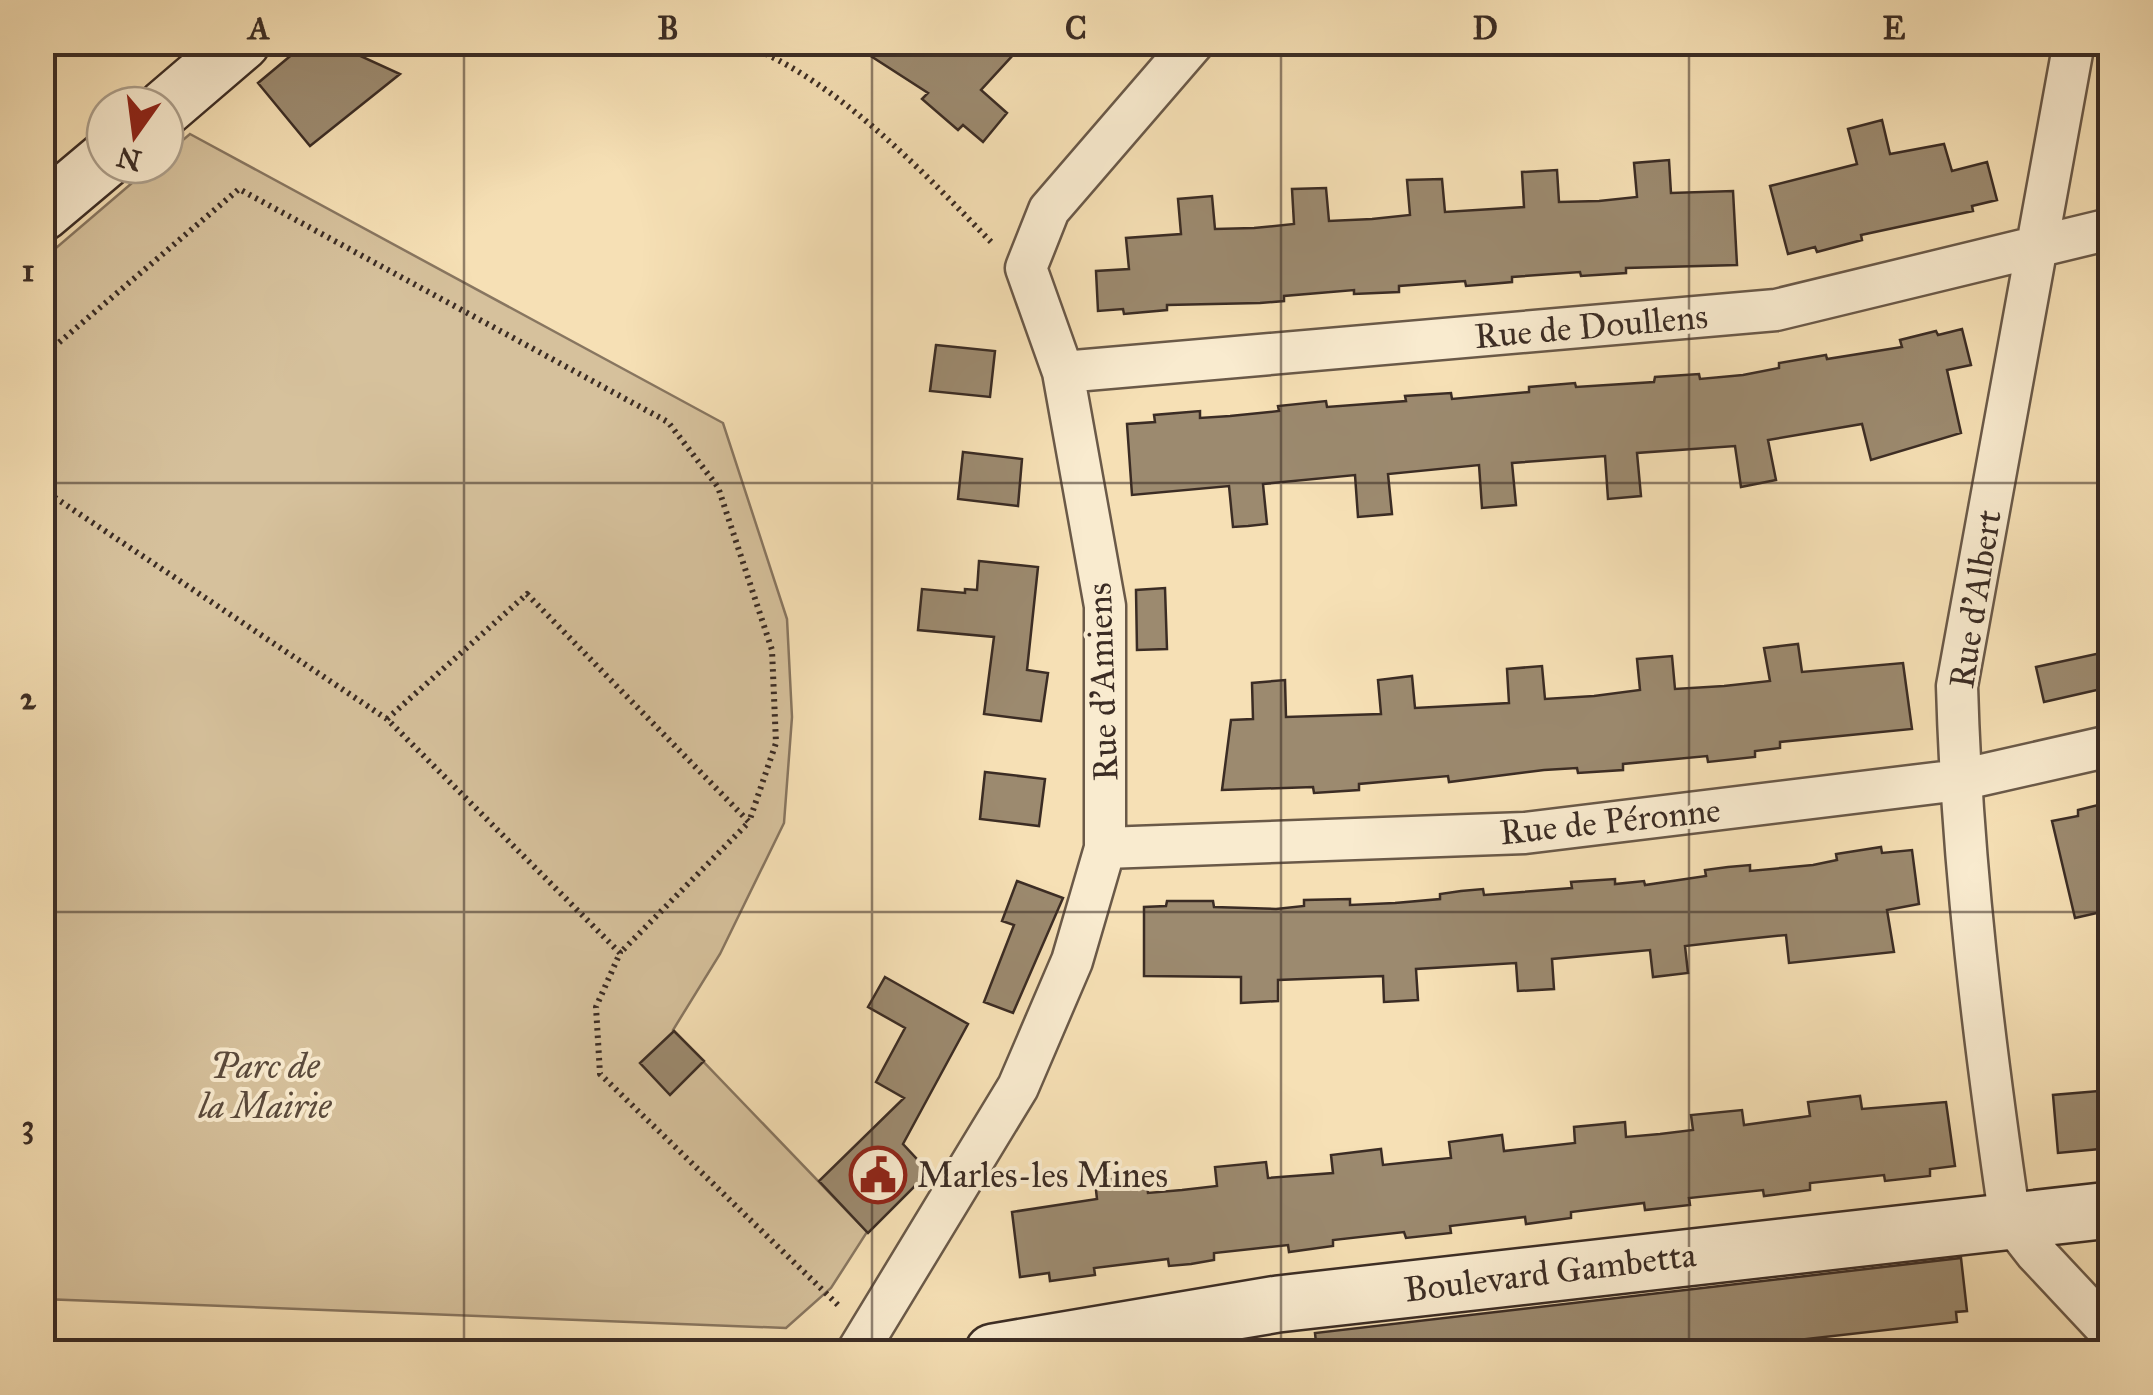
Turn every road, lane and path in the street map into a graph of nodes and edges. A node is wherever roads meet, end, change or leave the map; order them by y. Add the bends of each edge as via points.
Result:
1 (242, 42) edge
2 (738, 42) edge
3 (1194, 42) edge
4 (2074, 42) edge
5 (185, 91) edge
6 (85, 177) edge
7 (42, 214) edge
8 (2110, 229) edge
9 (2038, 248) junction
10 (1026, 268) junction
11 (42, 356) edge
12 (1063, 372) junction
13 (42, 489) edge
14 (387, 719) junction
15 (2110, 746) edge
16 (1960, 780) junction
17 (749, 822) junction
18 (1105, 848) junction
19 (620, 953) junction
20 (2110, 1210) edge
21 (2010, 1220) junction
22 (2110, 1332) edge
23 (862, 1343) edge
24 (993, 1352) edge

1 - 5 street
2 - 10 path via 809,80 904,152 996,248
3 - 10 street via 1049,210
4 - 9 street, Rue d'Albert
6 - 7 street
8 - 9 street, Rue de Doullens
9 - 12 street, Rue de Doullens via 1776,310
9 - 16 street, Rue d'Albert via 1957,686
10 - 12 street, Rue d'Amiens
11 - 17 path via 238,190 668,422 718,488 772,650 776,743
12 - 18 street, Rue d'Amiens via 1105,606
13 - 14 path
14 - 17 path via 527,594
14 - 19 path
15 - 16 street, Rue de Péronne
16 - 18 street, Rue de Péronne via 1525,833
16 - 21 street, Rue d'Albert via 1974,953
17 - 19 path
18 - 23 street, Rue d'Amiens via 1072,961 1018,1087
19 - 23 path via 596,1007 600,1074
20 - 21 street, Boulevard Gambetta
21 - 22 street
21 - 24 street, Boulevard Gambetta via 1278,1304

